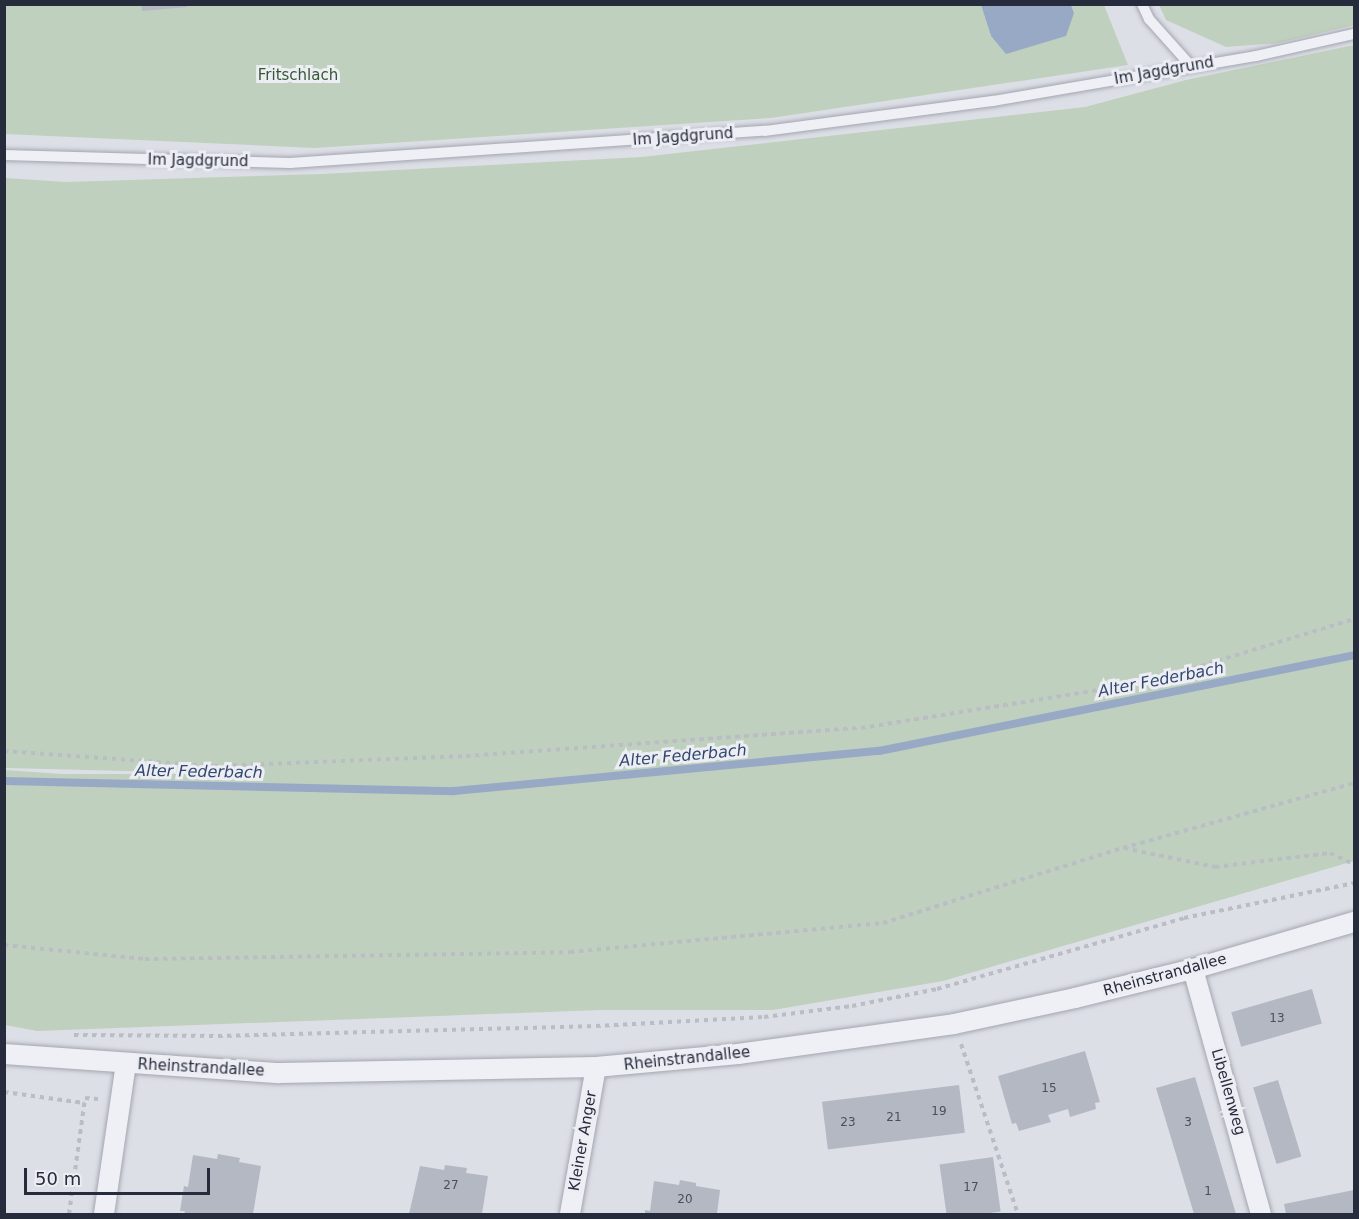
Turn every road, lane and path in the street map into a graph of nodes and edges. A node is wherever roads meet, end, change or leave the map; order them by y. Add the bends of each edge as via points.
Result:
1 (1142, 4) edge
2 (1354, 34) edge
3 (1191, 66) junction
4 (4, 155) edge
5 (1354, 619) edge
6 (4, 751) edge
7 (1354, 783) edge
8 (1123, 848) junction
9 (1354, 864) edge
10 (1354, 884) edge
11 (1354, 922) edge
12 (4, 945) edge
13 (1193, 969) junction
14 (954, 1024) junction
15 (68, 1035) dead end
16 (4, 1054) edge
17 (126, 1064) junction
18 (596, 1067) junction
19 (4, 1092) edge
20 (120, 1101) junction
21 (84, 1102) junction
22 (69, 1215) edge
23 (104, 1215) edge
24 (570, 1215) edge
25 (1018, 1215) edge
26 (1262, 1215) edge

1 - 3 lane via 1149,19
2 - 3 lane, Im Jagdgrund
3 - 4 lane, Im Jagdgrund via 993,101 754,132 290,163
5 - 6 path via 1149,682 861,728 466,756 215,766
7 - 8 path
8 - 9 path via 1215,867 1330,853
8 - 12 path via 883,923 570,952 145,959
10 - 15 path via 1184,918 937,989 852,1006 764,1017 596,1026 218,1036
11 - 13 street, Rheinstrandallee
13 - 14 street, Rheinstrandallee
13 - 26 street, Libellenweg
14 - 18 street, Rheinstrandallee via 738,1054
14 - 25 path
16 - 17 street, Rheinstrandallee
17 - 18 street, Rheinstrandallee via 279,1072
17 - 20 street
18 - 24 street, Kleiner Anger
19 - 21 path
20 - 21 path via 85,1098
20 - 23 street
21 - 22 path

